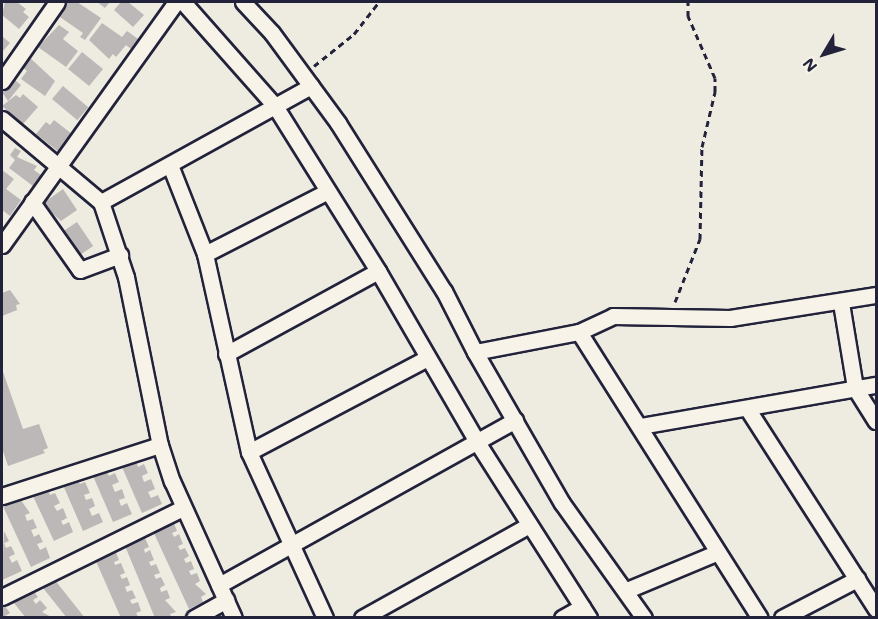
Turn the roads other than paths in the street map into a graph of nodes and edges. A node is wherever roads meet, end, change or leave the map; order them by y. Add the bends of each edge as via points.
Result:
1 (57, 2) edge
2 (176, 2) edge
3 (183, 2) edge
4 (243, 2) edge
5 (307, 80) junction
6 (2, 81) edge
7 (275, 106) junction
8 (2, 119) edge
9 (59, 164) junction
10 (170, 165) junction
11 (327, 191) junction
12 (32, 202) junction
13 (101, 202) junction
14 (2, 245) edge
15 (205, 254) junction
16 (120, 255) junction
17 (378, 271) junction
18 (876, 295) edge
19 (841, 303) junction
20 (579, 332) junction
21 (475, 352) junction
22 (226, 354) junction
23 (427, 358) junction
24 (876, 386) edge
25 (855, 388) junction
26 (747, 408) junction
27 (515, 420) junction
28 (876, 421) edge
29 (640, 426) junction
30 (477, 442) junction
31 (160, 445) junction
32 (249, 452) junction
33 (2, 496) edge
34 (183, 508) junction
35 (529, 525) junction
36 (291, 544) junction
37 (716, 552) junction
38 (857, 579) junction
39 (219, 585) junction
40 (627, 590) junction
41 (2, 597) edge
42 (226, 600) junction
43 (876, 609) edge
44 (586, 612) edge
45 (194, 618) edge
46 (234, 618) edge
47 (325, 618) edge
48 (362, 618) edge
49 (562, 618) edge
50 (644, 618) edge
51 (760, 618) edge
52 (782, 618) edge

1 - 6 street
2 - 9 street
3 - 7 street
4 - 5 street
5 - 7 street
5 - 21 street via 444,291
7 - 10 street
7 - 11 street
8 - 9 street
9 - 12 street
9 - 13 street
10 - 13 street
10 - 15 street
11 - 15 street
11 - 17 street
12 - 14 street
12 - 16 street via 80,270
13 - 16 street
15 - 22 street
16 - 31 street
17 - 22 street
17 - 23 street
18 - 19 street
19 - 20 street via 730,318 613,316
19 - 25 street
20 - 21 street
20 - 29 street
21 - 27 street
22 - 32 street
23 - 30 street
23 - 32 street
24 - 25 street
25 - 26 street
25 - 28 street
26 - 29 street
26 - 38 street
27 - 30 street
27 - 40 street via 562,503
29 - 37 street
30 - 35 street
30 - 36 street
31 - 33 street
31 - 34 street
32 - 36 street
34 - 39 street
34 - 41 street
35 - 44 street
35 - 48 street
36 - 39 street
36 - 47 street
37 - 40 street
37 - 51 street
38 - 43 street
38 - 52 street
39 - 42 street
40 - 50 street
42 - 45 street
42 - 46 street
44 - 49 street

